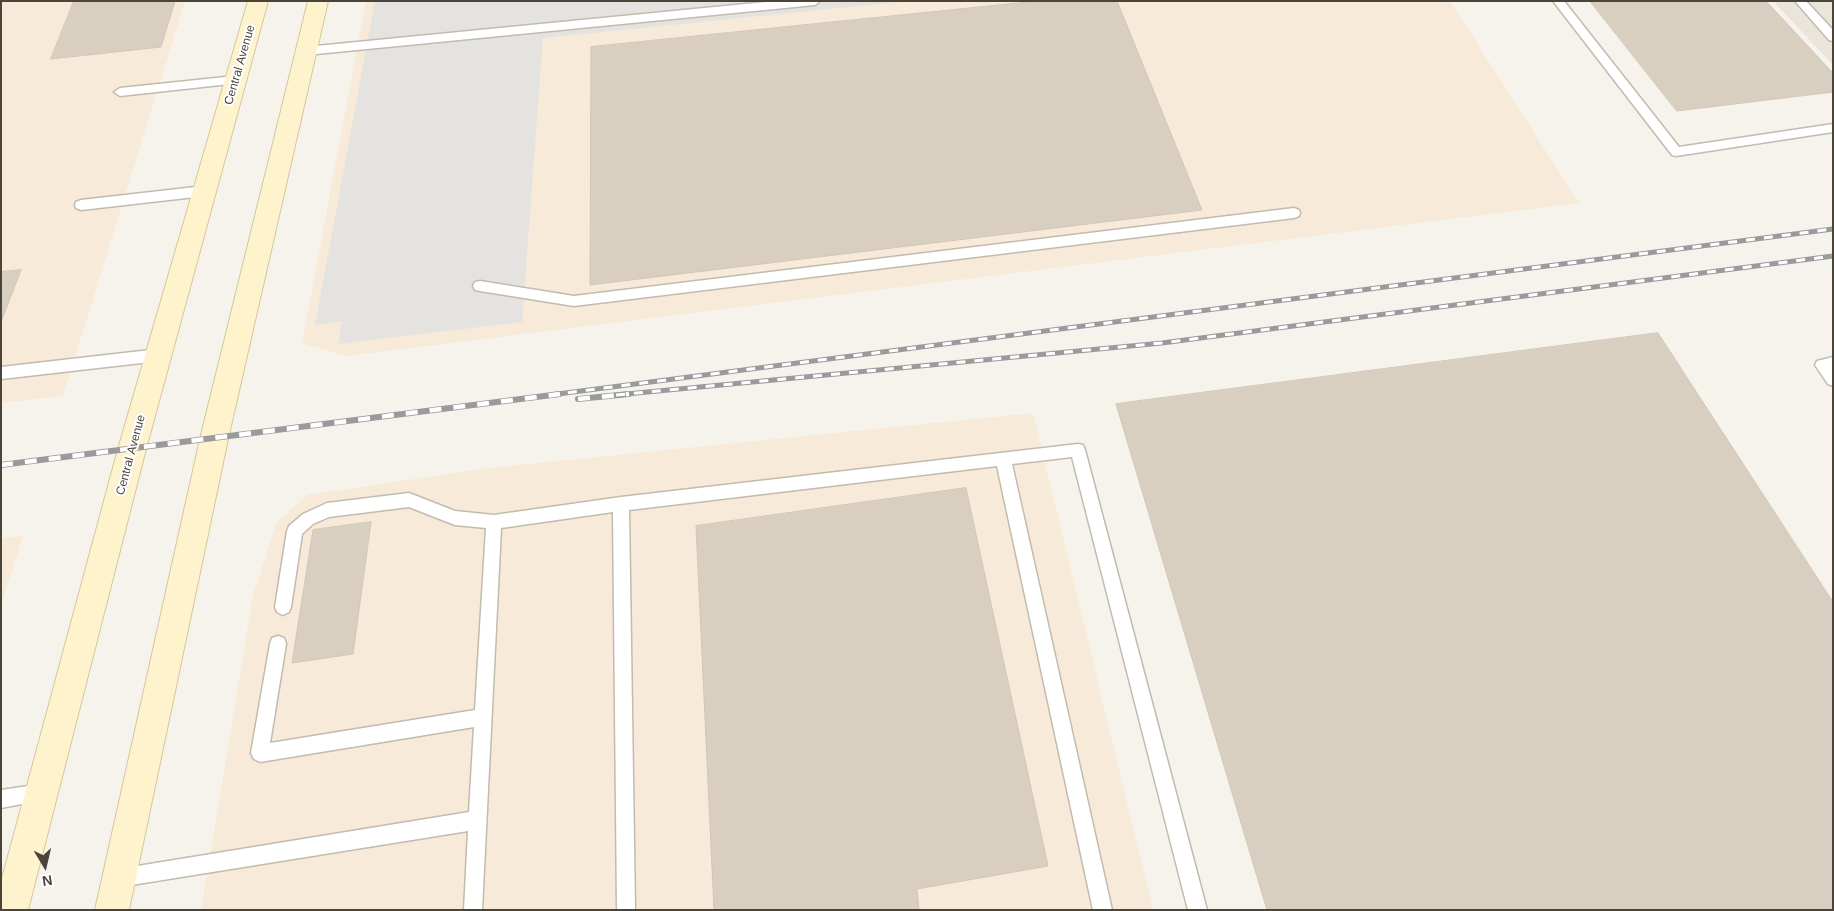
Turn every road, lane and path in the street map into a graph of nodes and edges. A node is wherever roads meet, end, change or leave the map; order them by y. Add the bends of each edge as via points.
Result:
1 (258, 1) edge
2 (318, 1) edge
3 (815, 1) edge
4 (1558, 1) edge
5 (1800, 1) edge
6 (1833, 37) edge
7 (306, 51) junction
8 (236, 80) junction
9 (120, 92) dead end
10 (1833, 128) edge
11 (204, 191) junction
12 (82, 204) dead end
13 (1294, 213) dead end
14 (480, 286) dead end
15 (160, 355) junction
16 (1833, 363) edge
17 (1, 373) edge
18 (1833, 380) edge
19 (1003, 459) junction
20 (621, 504) junction
21 (494, 522) junction
22 (283, 607) dead end
23 (278, 644) dead end
24 (484, 717) junction
25 (42, 793) junction
26 (1, 799) edge
27 (478, 820) junction
28 (119, 878) junction
29 (11, 910) edge
30 (112, 910) edge
31 (473, 910) edge
32 (626, 910) edge
33 (1103, 910) edge
34 (1198, 910) edge

1 - 8 main road, Central Avenue
2 - 7 main road
3 - 7 lane
4 - 10 lane via 1676,152
5 - 6 lane
7 - 28 main road via 214,439
8 - 9 lane
8 - 11 main road, Central Avenue
11 - 12 lane
11 - 15 main road, Central Avenue
13 - 14 lane via 574,300
15 - 17 lane
15 - 25 main road, Central Avenue
16 - 18 lane via 1822,365
19 - 20 lane
19 - 33 lane
19 - 34 lane via 1078,450
20 - 21 lane
20 - 32 lane
21 - 22 lane via 455,518 409,500 327,510 308,518 295,531
21 - 24 lane
23 - 24 lane via 260,752
24 - 27 lane
25 - 26 lane
25 - 29 main road, Central Avenue
27 - 28 lane
27 - 31 lane
28 - 30 main road

